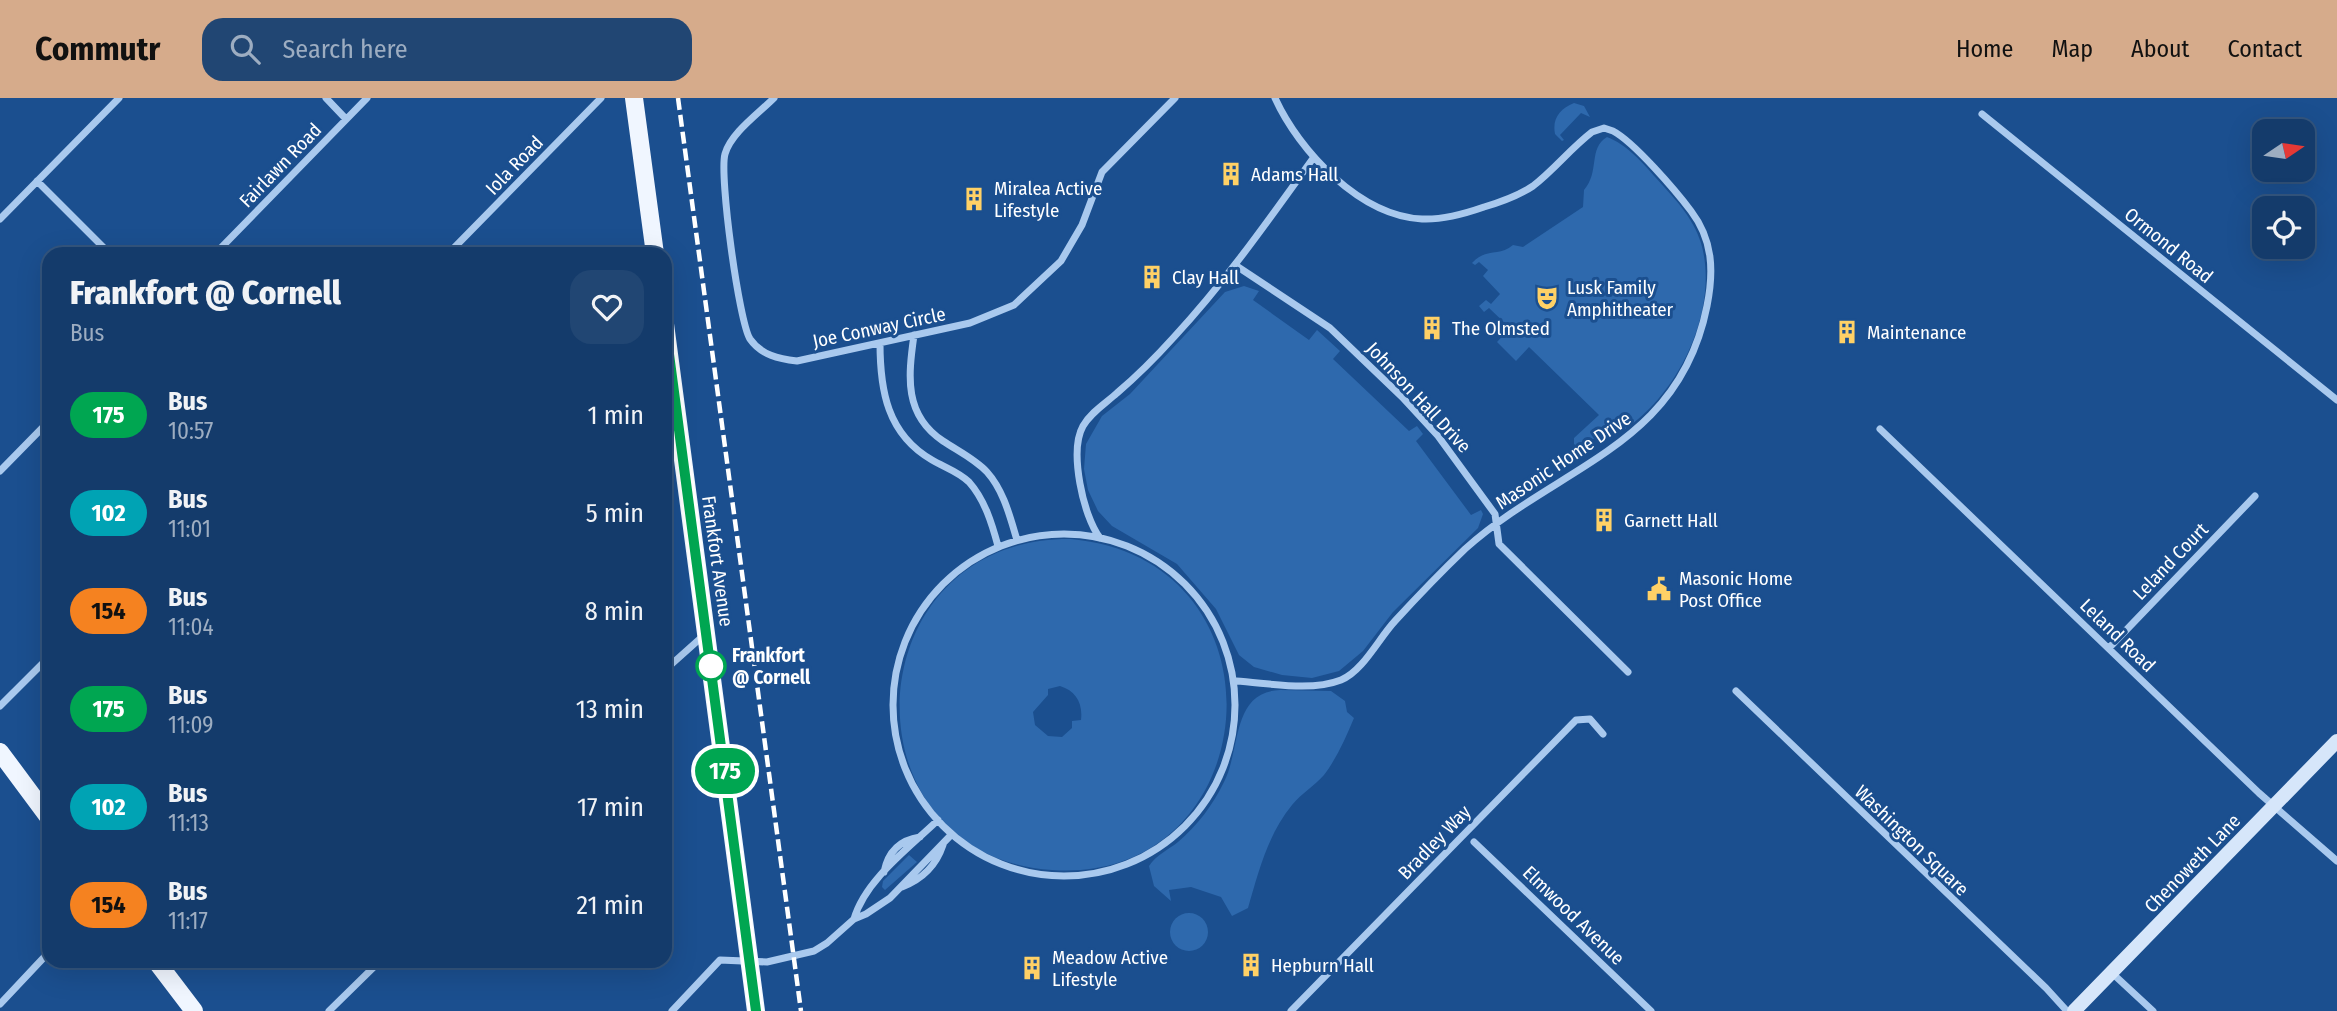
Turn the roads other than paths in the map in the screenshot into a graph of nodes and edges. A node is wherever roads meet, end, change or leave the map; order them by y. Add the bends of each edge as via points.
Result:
1 (119, 98) edge
2 (326, 98) edge
3 (367, 98) edge
4 (601, 98) edge
5 (634, 98) edge
6 (774, 98) edge
7 (1175, 98) edge
8 (1275, 98) edge
9 (1982, 114) dead end
10 (346, 119) junction
11 (1314, 157) junction
12 (37, 181) junction
13 (0, 219) edge
14 (103, 247) edge
15 (222, 247) edge
16 (455, 247) edge
17 (654, 247) edge
18 (1235, 265) junction
19 (915, 335) junction
20 (880, 343) junction
21 (672, 382) edge
22 (2337, 400) edge
23 (42, 428) edge
24 (1880, 429) dead end
25 (0, 471) edge
26 (2255, 496) dead end
27 (1496, 526) junction
28 (1100, 538) junction
29 (1017, 540) junction
30 (998, 546) junction
31 (706, 633) junction
32 (2109, 648) junction
33 (42, 664) edge
34 (672, 664) edge
35 (1629, 672) dead end
36 (1236, 681) junction
37 (1736, 691) dead end
38 (0, 706) edge
39 (1603, 734) dead end
40 (2337, 741) edge
41 (0, 752) edge
42 (2274, 806) junction
43 (42, 809) edge
44 (938, 820) junction
45 (951, 834) junction
46 (1474, 842) dead end
47 (2337, 861) edge
48 (855, 919) junction
49 (42, 959) edge
50 (750, 961) junction
51 (161, 968) edge
52 (373, 968) edge
53 (2112, 973) junction
54 (0, 1004) edge
55 (194, 1011) edge
56 (329, 1011) edge
57 (672, 1011) edge
58 (756, 1011) edge
59 (1291, 1011) edge
60 (1651, 1011) edge
61 (2067, 1011) edge
62 (2074, 1011) edge
63 (2153, 1011) edge

1 - 12 street
2 - 10 street
3 - 10 street, Fairlawn Road
4 - 16 street, Iola Road
5 - 17 main road
6 - 20 street, Joe Conway Circle via 729,144 724,157 722,174 744,327 763,352 781,360 797,361
7 - 19 street, Joe Conway Circle via 1102,172 1076,237 1039,285 993,316
8 - 11 street, Masonic Home Drive
9 - 22 street, Ormond Road
10 - 15 street, Fairlawn Road
11 - 18 street
11 - 27 street, Masonic Home Drive via 1383,210 1414,218 1447,218 1509,199 1533,186 1592,132 1604,128 1618,134 1701,224 1712,259 1711,286 1698,346 1676,387 1650,419 1614,448 1525,502
12 - 13 street
12 - 14 street
18 - 27 street, Johnson Hall Drive via 1330,328 1379,373 1469,476 1495,514
18 - 28 street via 1159,354 1083,426 1076,461 1084,499
19 - 20 street, Joe Conway Circle
19 - 29 street via 909,382 916,412 932,432 987,472 1006,505
20 - 30 street via 882,395 891,418 912,447 968,482 988,514
21 - 31 main road, Frankfort Avenue
23 - 25 street
24 - 32 street, Leland Road
26 - 32 street, Leland Court
27 - 35 street, Johnson Hall Drive via 1499,544
27 - 36 street, Masonic Home Drive via 1430,585 1343,679 1309,685
28 - 29 street via 1045,535
28 - 36 street via 1141,552 1186,583 1223,636
29 - 30 street
30 - 44 street via 967,564 927,602 912,626 893,678 893,734 901,761
31 - 34 street
31 - 50 main road, Frankfort Avenue
32 - 42 street, Leland Road
33 - 38 street
36 - 45 street via 1233,732 1212,791 1173,836 1132,862 1109,870 1048,877 984,858
37 - 61 street, Washington Square
39 - 59 street, Bradley Way via 1590,719 1576,720
40 - 42 main road, Chenoweth Lane
41 - 43 main road
42 - 47 street, Leland Road
42 - 53 main road, Chenoweth Lane
44 - 45 street
44 - 48 street via 858,904
45 - 48 street via 898,889
46 - 60 street, Elmwood Avenue
48 - 50 street via 814,951 790,959
49 - 54 street
50 - 57 street via 720,960
50 - 58 main road, Frankfort Avenue
51 - 55 main road
52 - 56 street
53 - 62 main road, Chenoweth Lane
53 - 63 street

